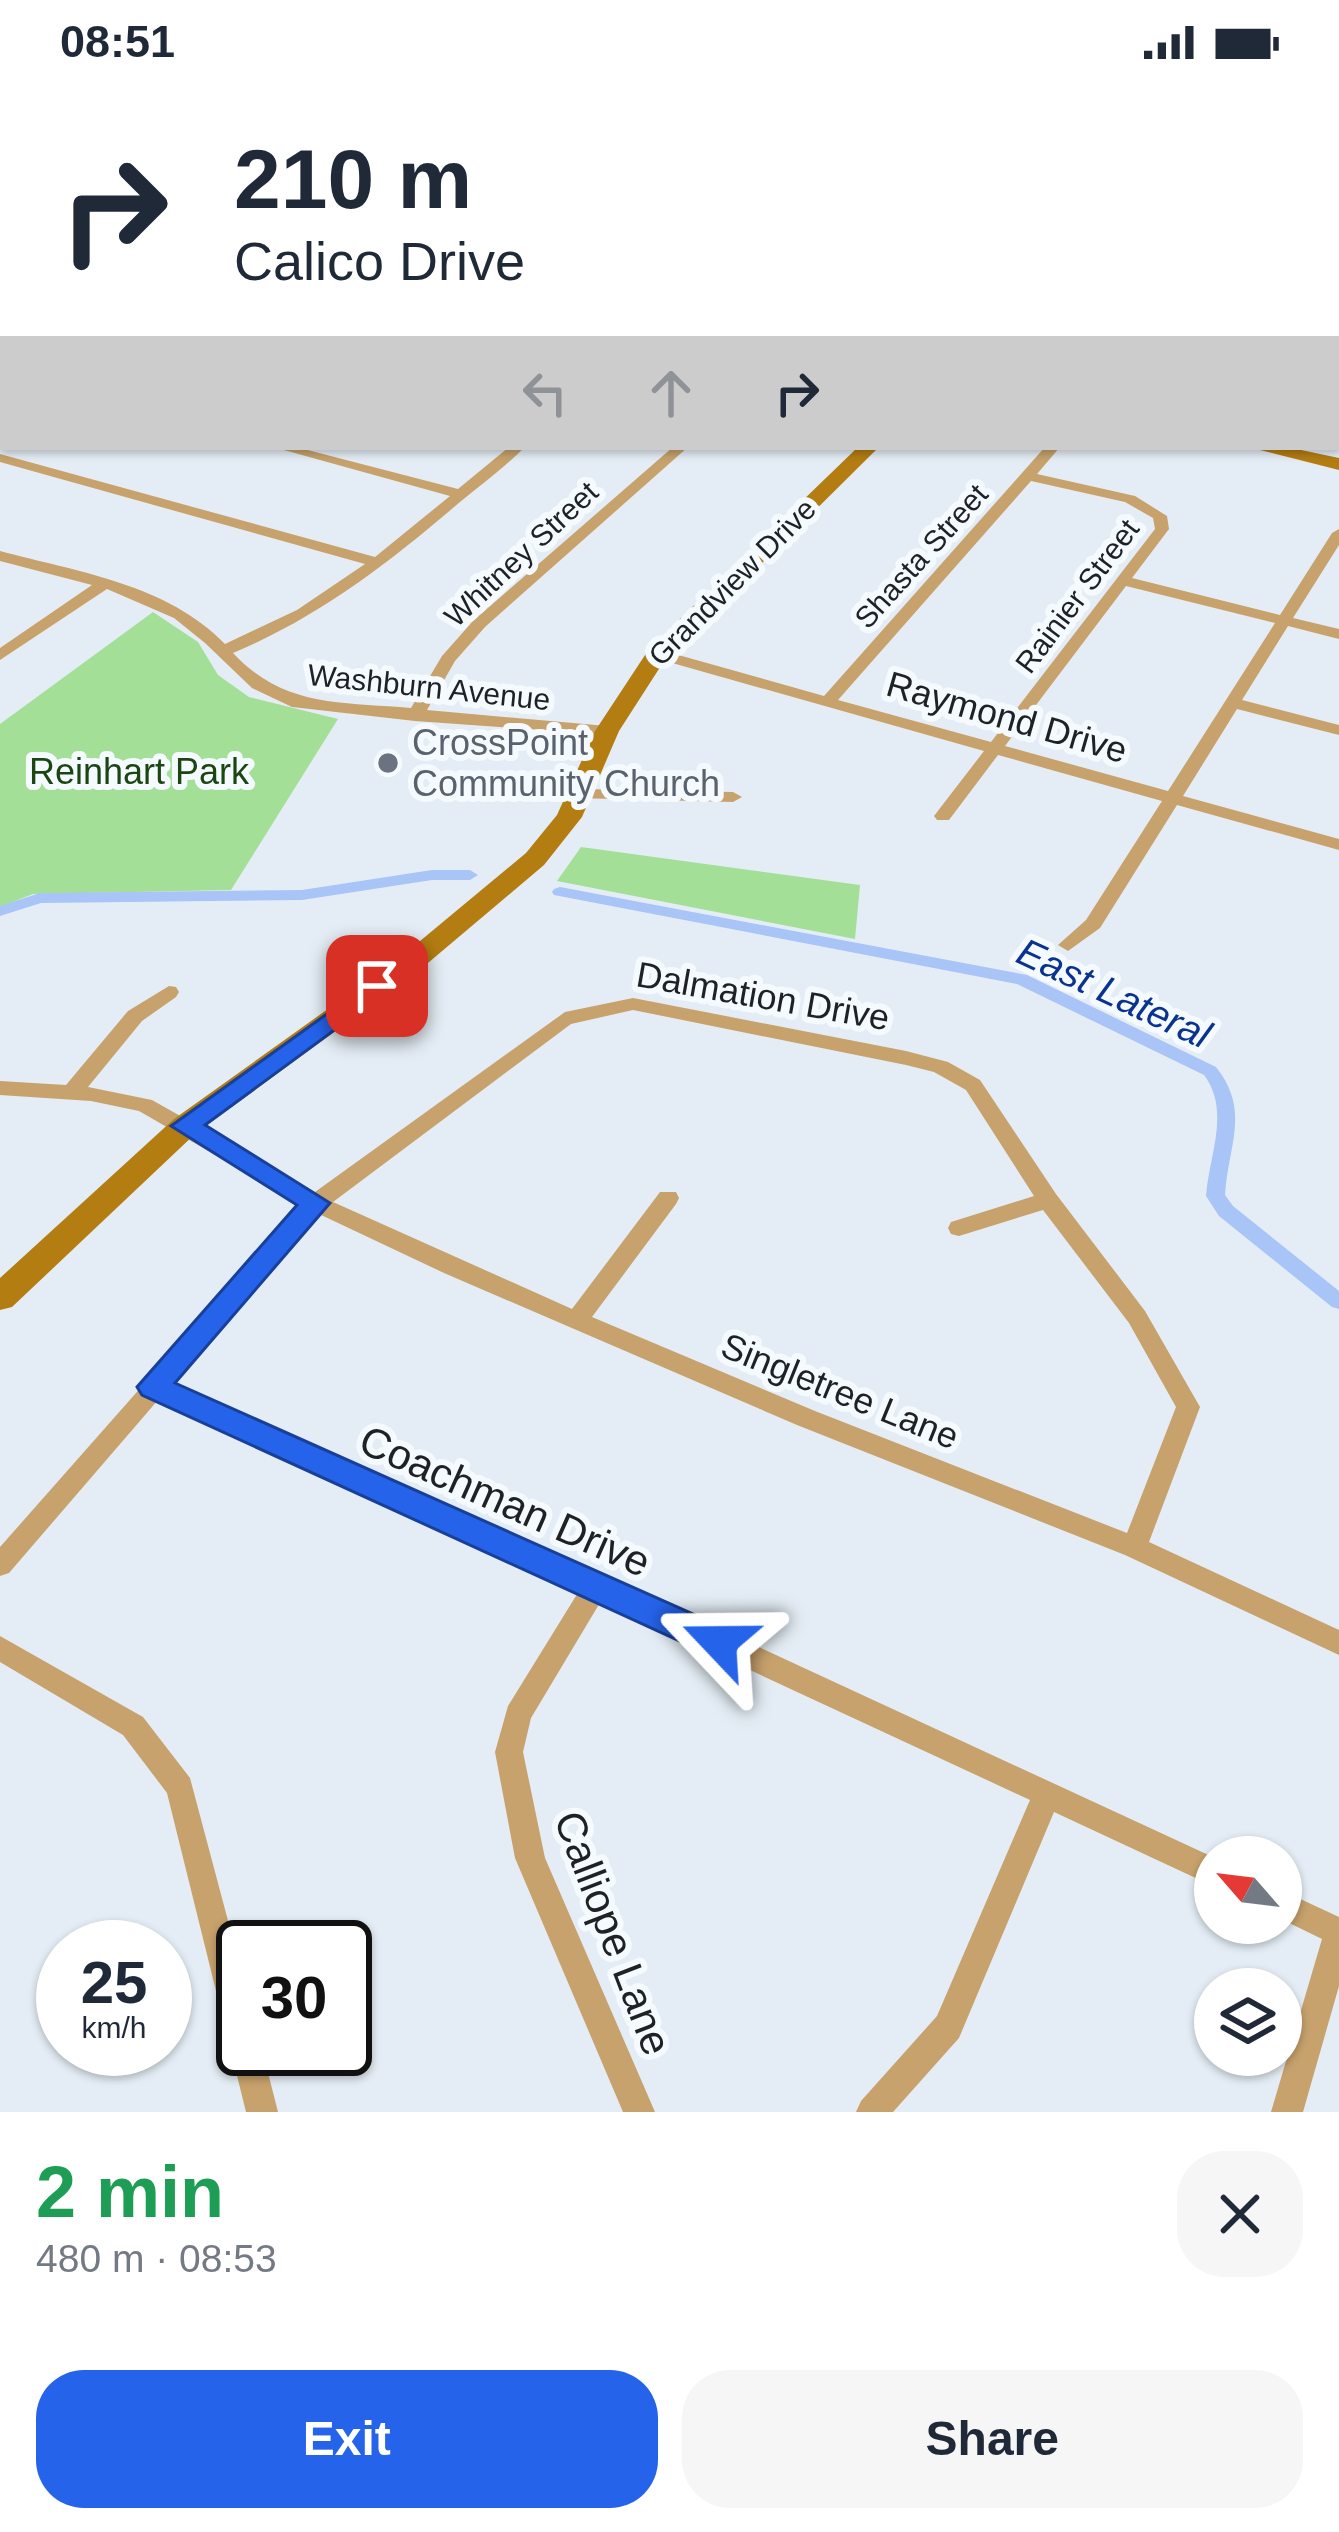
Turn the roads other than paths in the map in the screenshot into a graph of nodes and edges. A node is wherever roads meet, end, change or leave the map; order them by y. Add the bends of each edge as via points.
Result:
1 (291, 450) edge
2 (514, 450) edge
3 (678, 450) edge
4 (866, 450) edge
5 (1050, 450) edge
6 (1272, 450) edge
7 (0, 458) edge
8 (1339, 464) edge
9 (1028, 476) junction
10 (460, 494) junction
11 (1337, 541) edge
12 (0, 556) edge
13 (374, 562) junction
14 (1124, 581) junction
15 (100, 586) junction
16 (1287, 621) junction
17 (1339, 634) edge
18 (221, 652) junction
19 (657, 654) junction
20 (0, 655) edge
21 (828, 701) junction
22 (1234, 703) junction
23 (415, 716) junction
24 (1339, 730) edge
25 (608, 731) junction
26 (994, 749) junction
27 (581, 794) junction
28 (733, 797) dead end
29 (1175, 800) junction
30 (943, 816) dead end
31 (1339, 845) edge
32 (1068, 945) dead end
33 (169, 992) dead end
34 (0, 1088) edge
35 (70, 1094) junction
36 (185, 1126) junction
37 (668, 1198) dead end
38 (1048, 1200) junction
39 (316, 1203) junction
40 (958, 1228) dead end
41 (0, 1298) edge
42 (576, 1322) junction
43 (153, 1387) junction
44 (1134, 1547) junction
45 (0, 1565) edge
46 (594, 1589) junction
47 (1339, 1643) edge
48 (0, 1648) edge
49 (1046, 1796) junction
50 (1194, 1863) edge
51 (1302, 1914) edge
52 (216, 1930) edge
53 (1339, 1933) edge
54 (253, 2076) edge
55 (262, 2112) edge
56 (639, 2112) edge
57 (872, 2112) edge
58 (1287, 2112) edge

1 - 10 street
2 - 10 street
3 - 23 street, Whitney Street via 479,624
4 - 19 street, Grandview Drive
5 - 9 street, Shasta Street
6 - 8 street
7 - 13 street
9 - 14 street, Rainier Street via 1130,499 1160,516 1162,529
9 - 21 street, Shasta Street
10 - 13 street
11 - 16 street
12 - 15 street, Washburn Avenue
13 - 18 street via 296,622
14 - 16 street
14 - 26 street, Rainier Street
15 - 18 street, Washburn Avenue via 175,612
15 - 20 street
16 - 17 street
16 - 22 street
18 - 23 street, Washburn Avenue via 239,675 277,697
19 - 21 street, Raymond Drive
19 - 25 street, Grandview Drive
21 - 26 street, Raymond Drive
22 - 24 street
22 - 29 street
23 - 25 street, Washburn Avenue
25 - 27 street, Grandview Drive
26 - 29 street, Raymond Drive
26 - 30 street, Rainier Street
27 - 28 street
27 - 36 street, Grandview Drive via 542,852 483,904
29 - 31 street, Raymond Drive
29 - 32 street via 1094,924
33 - 35 street via 135,1016
34 - 35 street, Singletree Lane
35 - 36 street, Singletree Lane via 145,1105
36 - 39 street, Singletree Lane
36 - 41 street, Grandview Drive
37 - 42 street
38 - 39 street, Dalmation Drive via 973,1085 941,1067 633,1004 565,1019
38 - 40 street
38 - 44 street, Dalmation Drive via 1137,1317 1188,1407
39 - 42 street, Singletree Lane
39 - 43 street, Dalmation Drive
42 - 44 street, Singletree Lane
43 - 45 street, Dalmation Drive
43 - 46 street, Coachman Drive
44 - 47 street, Singletree Lane
46 - 49 street, Coachman Drive
46 - 56 street, Calliope Lane via 518,1714 509,1752 530,1858
48 - 52 street via 133,1726 180,1787
49 - 50 street, Coachman Drive
49 - 57 street via 948,2027
51 - 53 street
53 - 58 street
54 - 55 street

